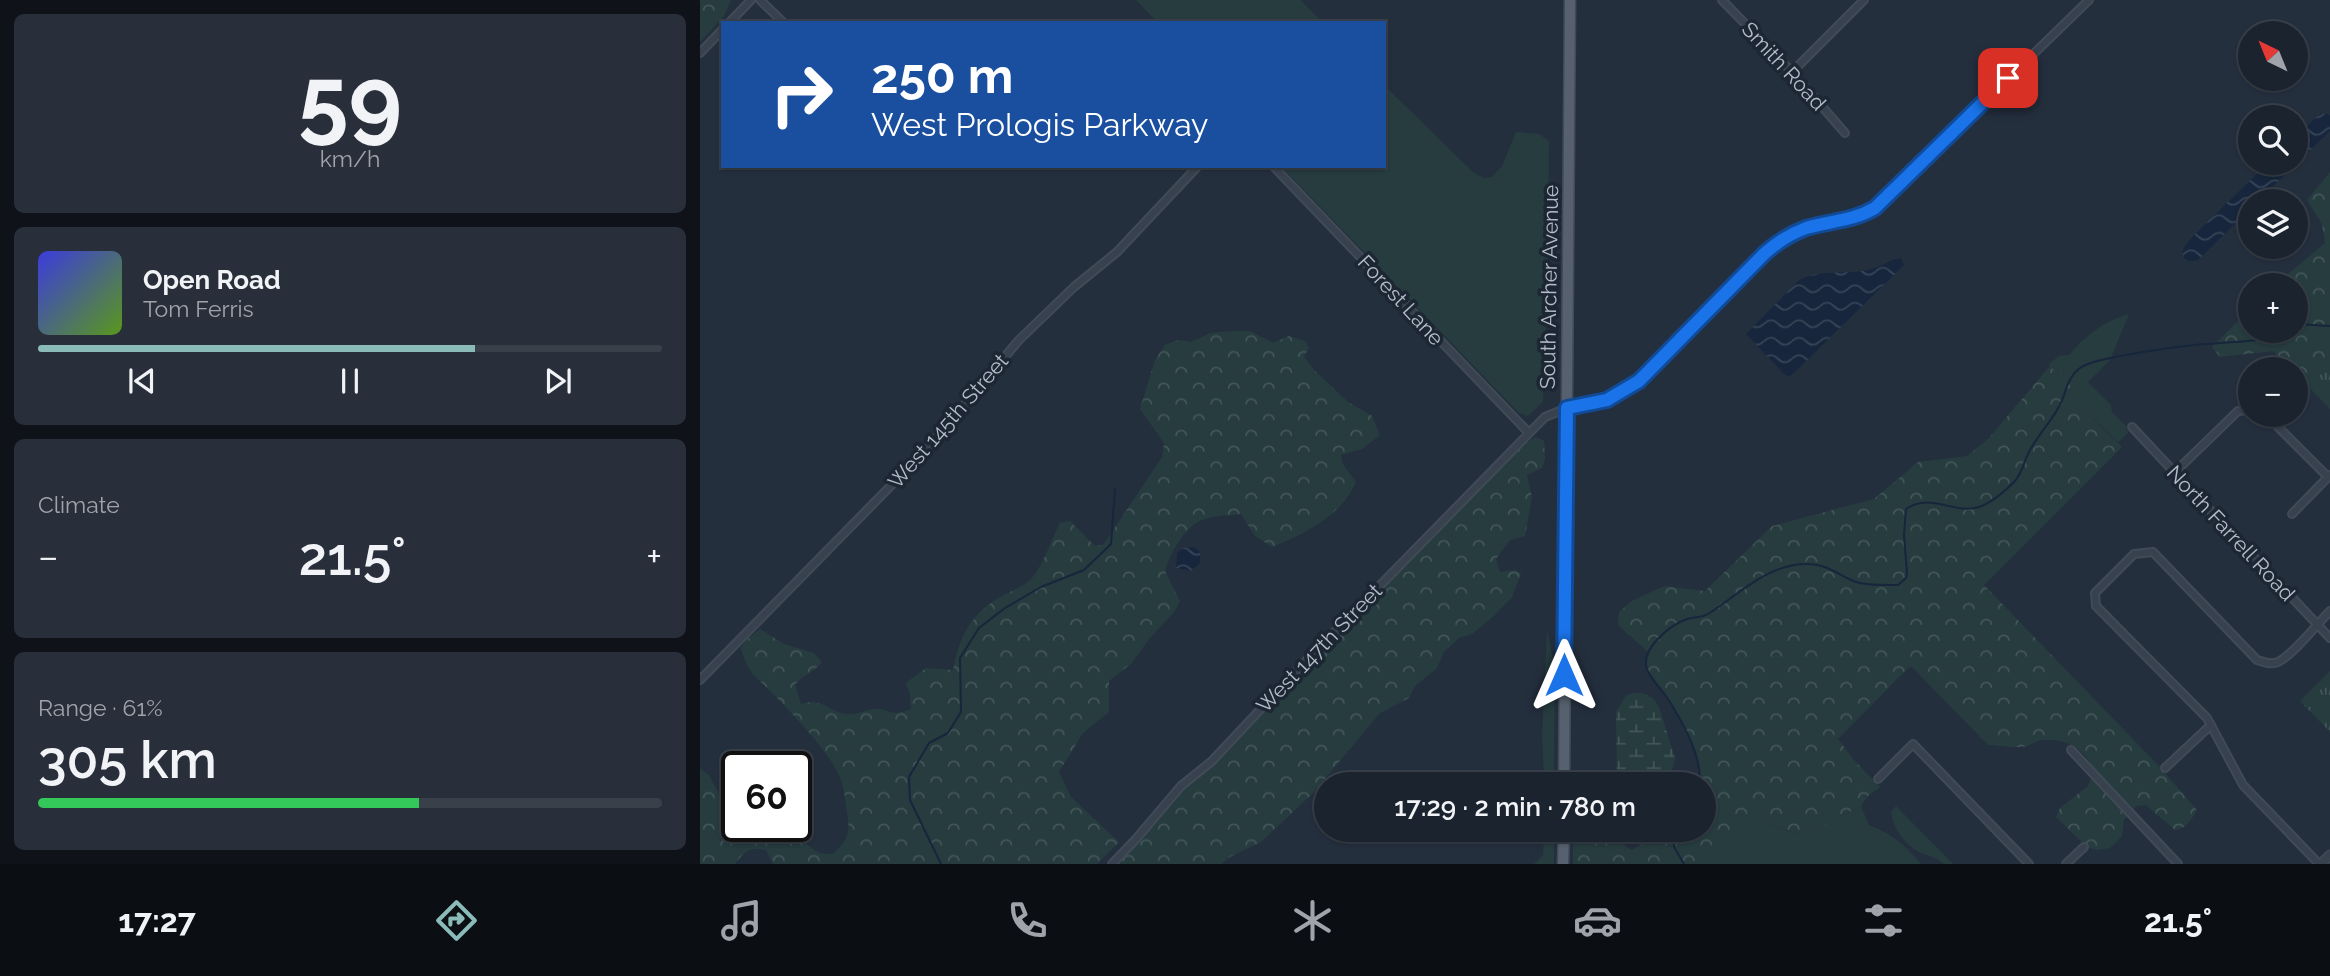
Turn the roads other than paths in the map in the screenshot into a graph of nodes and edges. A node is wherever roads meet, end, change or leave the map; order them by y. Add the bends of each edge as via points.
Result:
1 (751, 0) edge
2 (760, 0) edge
3 (1570, 0) edge
4 (1722, 0) edge
5 (1864, 0) edge
6 (2088, 0) edge
7 (731, 21) edge
8 (781, 21) edge
9 (721, 31) edge
10 (700, 53) edge
11 (1792, 72) junction
12 (1845, 133) dead end
13 (1196, 168) edge
14 (1275, 168) edge
15 (1567, 408) junction
16 (2238, 411) edge
17 (2132, 427) dead end
18 (2278, 427) edge
19 (1529, 433) junction
20 (2175, 472) junction
21 (2329, 476) edge
22 (2292, 514) dead end
23 (2330, 611) edge
24 (2317, 624) junction
25 (2330, 638) edge
26 (700, 680) edge
27 (2211, 725) junction
28 (2071, 750) dead end
29 (2165, 768) dead end
30 (1564, 772) edge
31 (1878, 779) dead end
32 (1563, 842) edge
33 (2084, 847) dead end
34 (2330, 855) edge
35 (1112, 864) edge
36 (1563, 864) edge
37 (2029, 864) edge
38 (2066, 864) edge
39 (2178, 864) edge
40 (2320, 864) edge

1 - 7 street
2 - 8 street
3 - 15 main road, South Archer Avenue
4 - 11 street, Smith Road
5 - 11 street
6 - 15 street, West 147th Street via 1881,203 1862,215 1809,227 1780,241 1639,381 1607,400
9 - 10 street
11 - 12 street, Smith Road
13 - 26 street, West 145th Street via 1117,252 1019,340 924,452
14 - 19 street, Forest Lane
15 - 19 street, West 147th Street via 1549,414
15 - 30 main road, South Archer Avenue
16 - 20 street
17 - 20 street, North Farrell Road
18 - 21 street
19 - 35 street, West 147th Street via 1212,761 1181,786
20 - 24 street, North Farrell Road
21 - 22 street
23 - 24 street
24 - 25 street, North Farrell Road
24 - 27 street via 2277,663 2257,660 2153,552 2134,554 2095,593 2096,606
27 - 29 street
27 - 40 street via 2244,785
28 - 39 street
31 - 37 street via 1913,744
32 - 36 main road
33 - 38 street
34 - 40 street

